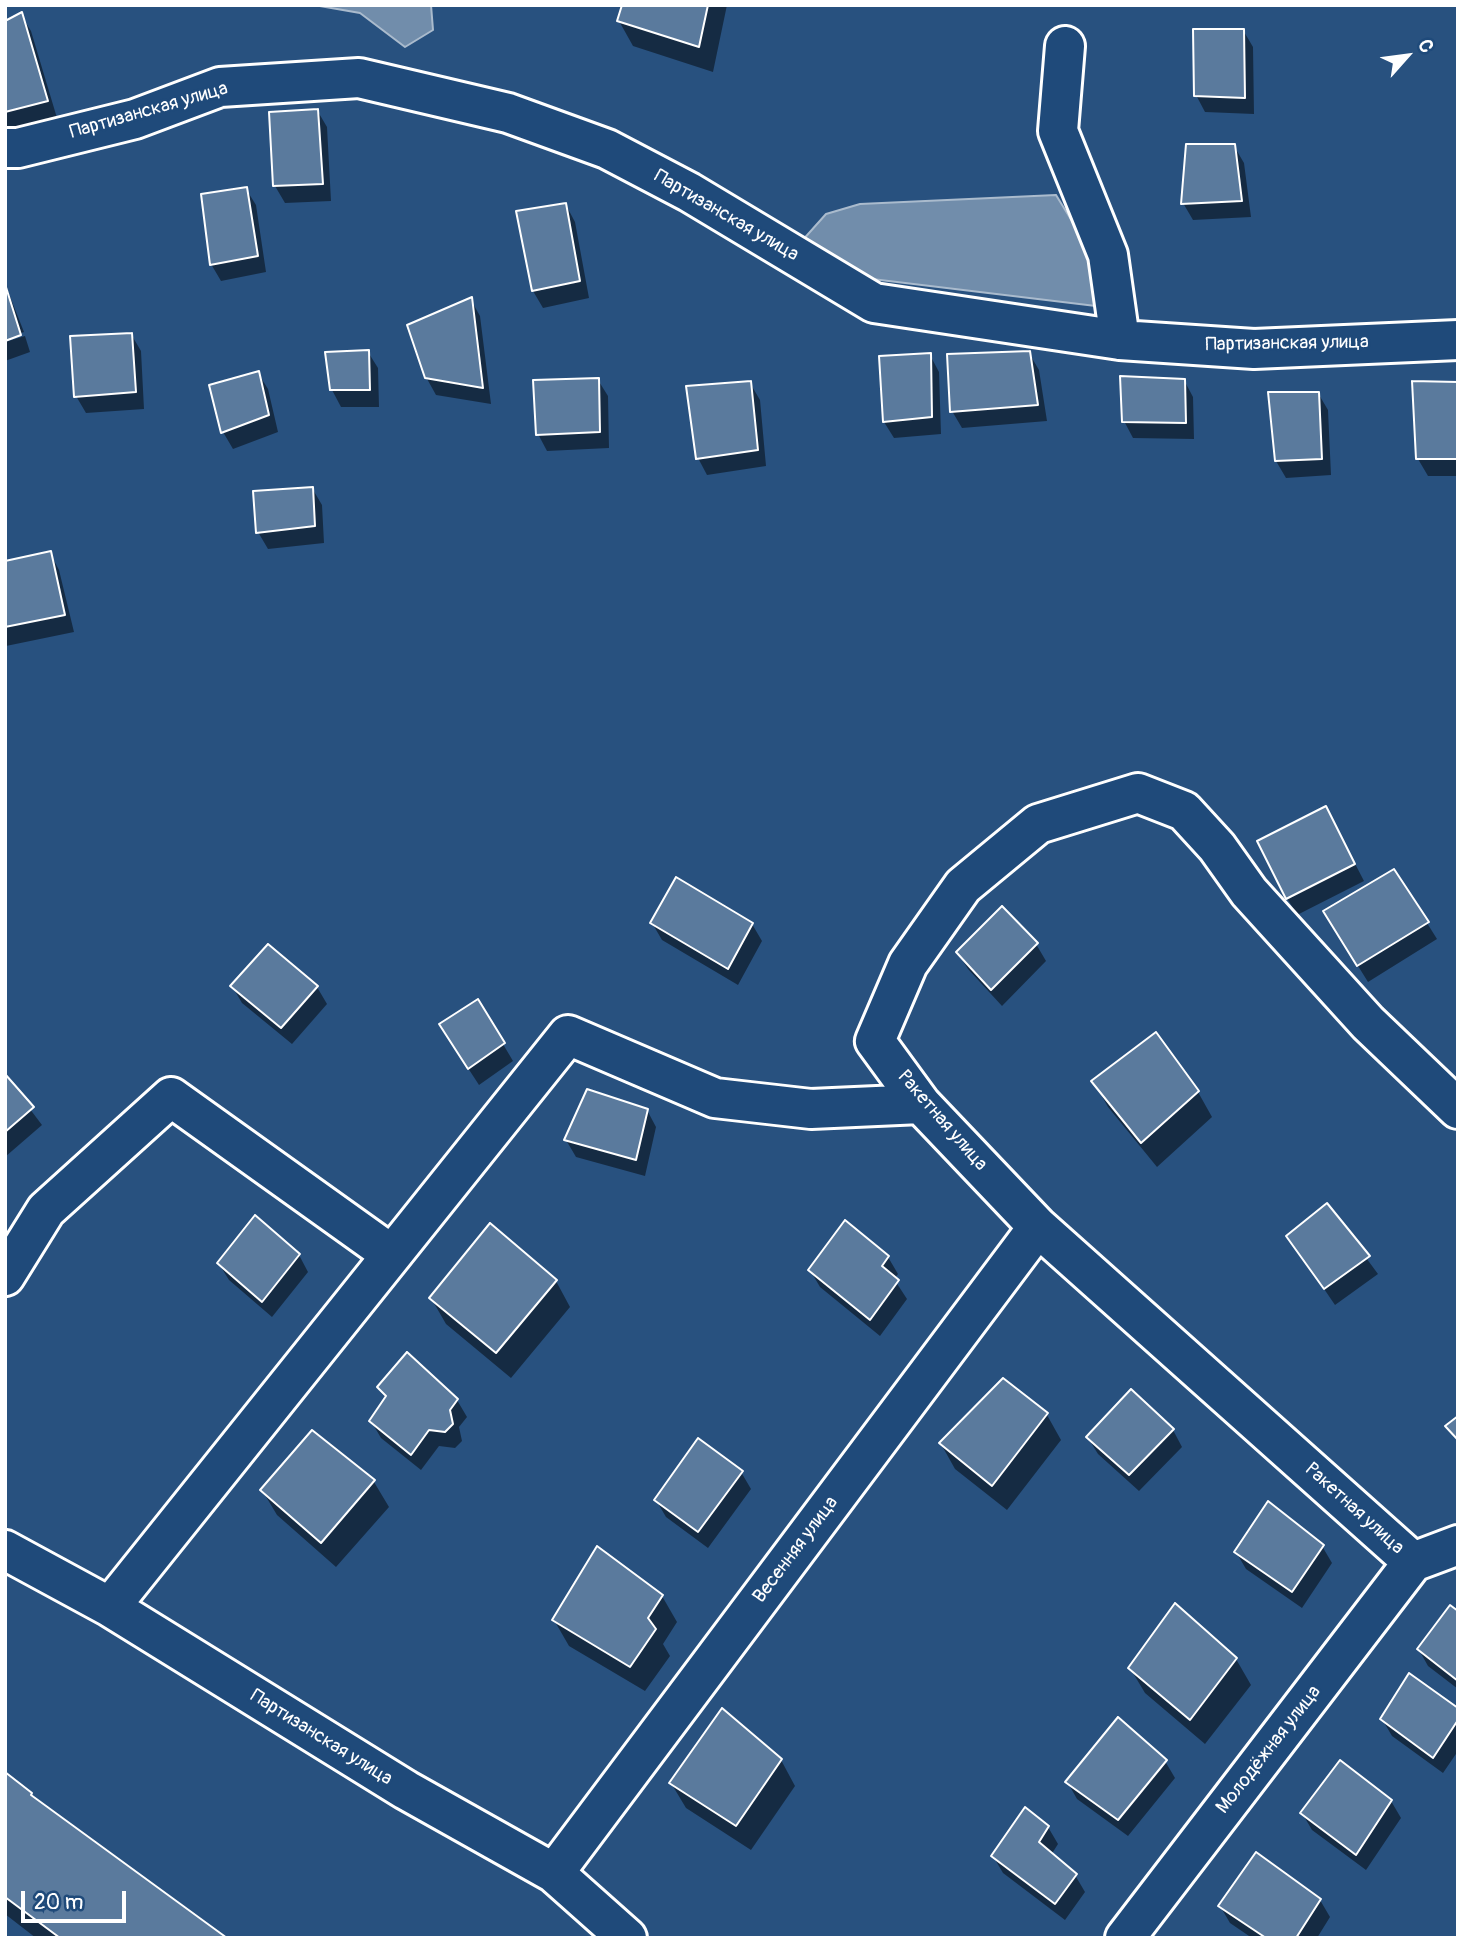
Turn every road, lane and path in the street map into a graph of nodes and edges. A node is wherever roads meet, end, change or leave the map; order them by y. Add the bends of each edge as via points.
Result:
1 (1065, 46) dead end
2 (5, 148) edge
3 (1458, 340) edge
4 (1119, 341) junction
5 (921, 1104) junction
6 (1458, 1109) edge
7 (1038, 1227) junction
8 (392, 1255) junction
9 (5, 1276) edge
10 (1458, 1545) edge
11 (5, 1550) edge
12 (1413, 1562) junction
13 (110, 1607) junction
14 (554, 1873) junction
15 (627, 1938) edge
16 (1125, 1938) edge

1 - 4 street via 1058,131 1108,255
2 - 4 street, Партизанская улица via 135,119 220,87 359,78 509,113 607,149 689,192 874,303
3 - 4 street, Партизанская улица via 1254,349
5 - 6 street, Ракетная улица via 875,1041 908,964 963,886 1038,824 1138,793 1184,811 1249,892 1368,1023
5 - 7 street, Ракетная улица
5 - 8 street via 811,1109 715,1098 568,1035
7 - 12 street, Ракетная улица
7 - 14 street, Весенняя улица
8 - 9 street via 171,1097 46,1210
8 - 13 street
10 - 12 street
11 - 13 street, Партизанская улица
12 - 16 street, Молодёжная улица
13 - 14 street, Партизанская улица via 406,1790
14 - 15 street, Партизанская улица

